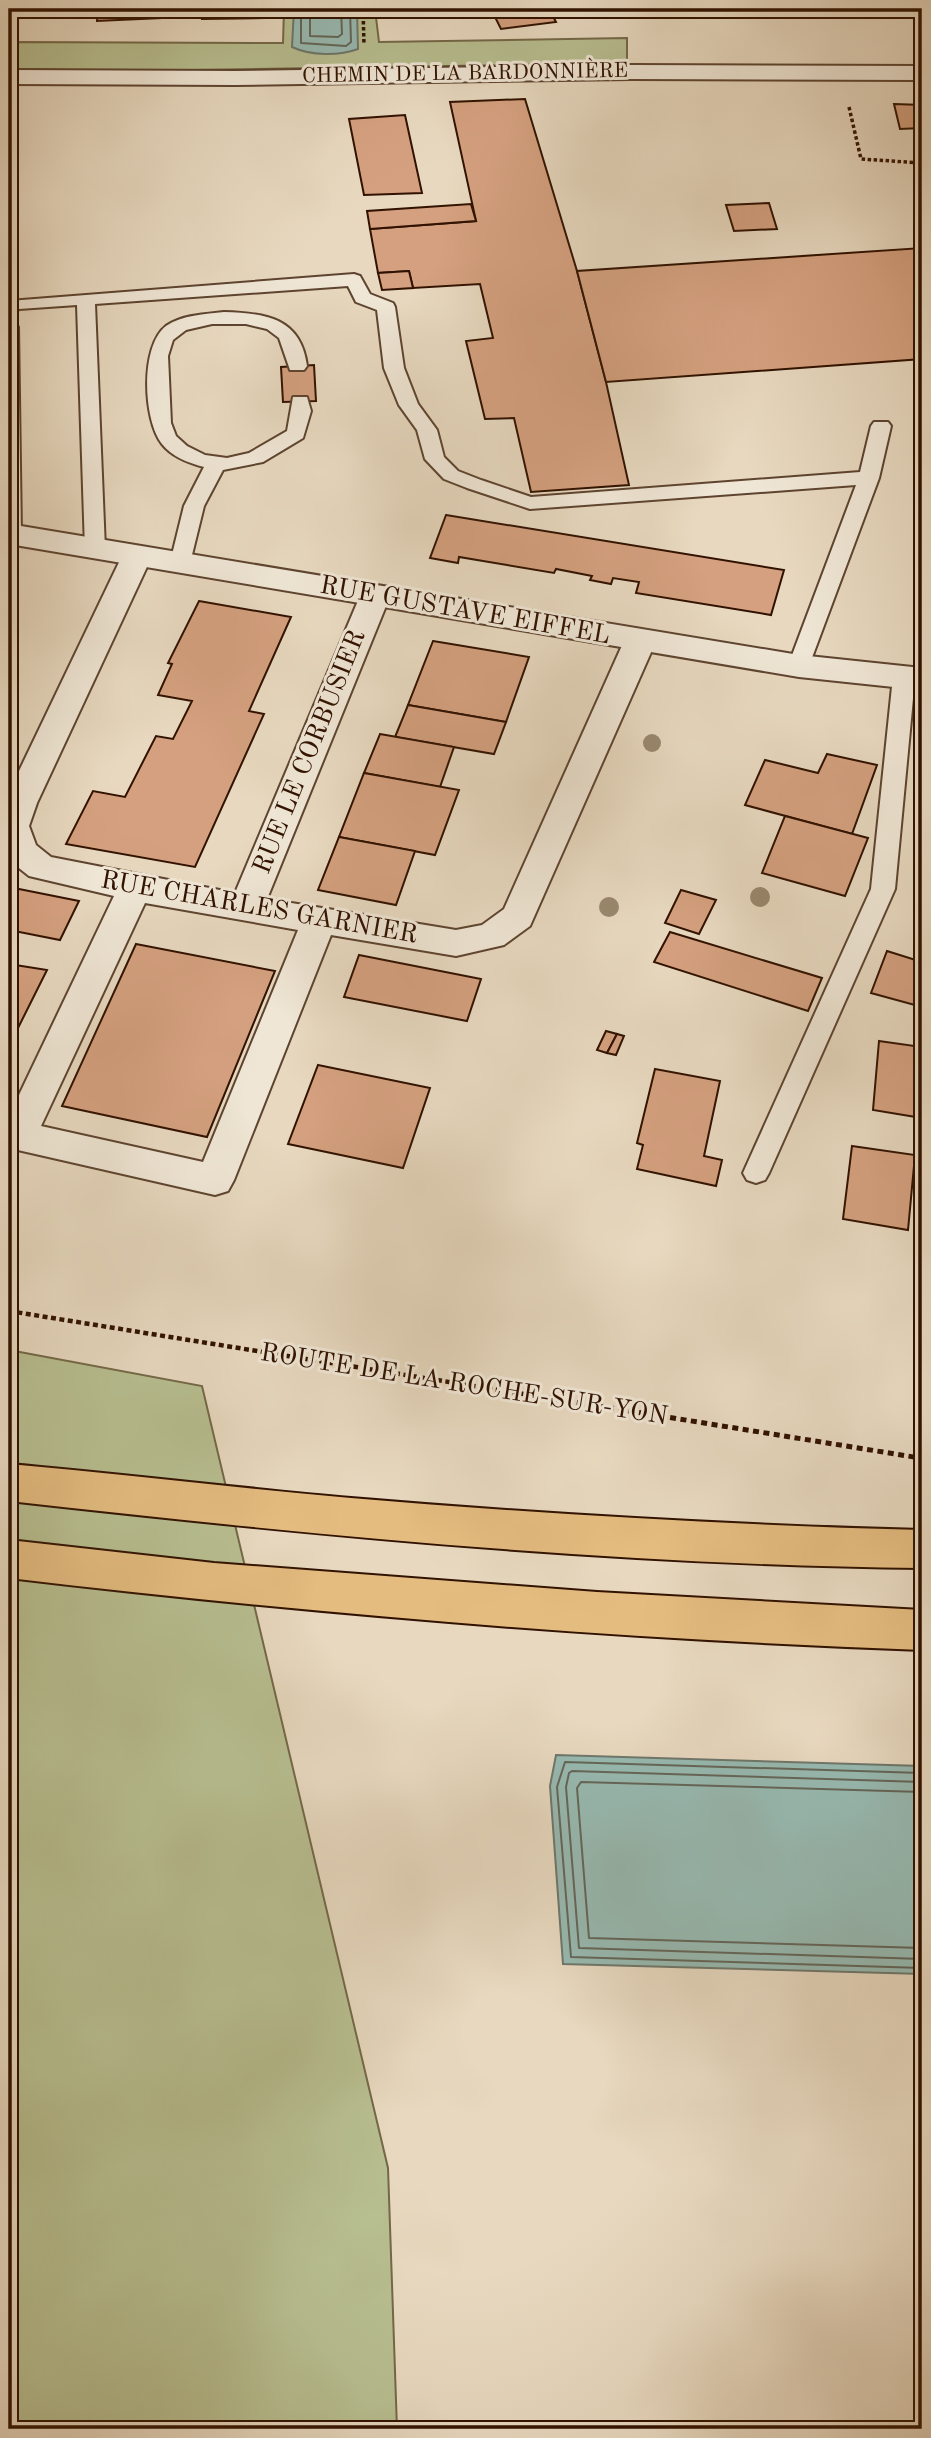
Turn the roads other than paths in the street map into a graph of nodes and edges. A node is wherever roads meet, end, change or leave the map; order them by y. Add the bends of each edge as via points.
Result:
1 (922, 73) edge
2 (9, 77) edge
3 (86, 299) junction
4 (9, 310) edge
5 (9, 327) edge
6 (297, 366) dead end
7 (300, 401) dead end
8 (881, 426) dead end
9 (215, 466) junction
10 (869, 478) junction
11 (10, 534) edge
12 (95, 549) junction
13 (137, 556) junction
14 (180, 563) junction
15 (375, 596) junction
16 (640, 641) junction
17 (799, 666) junction
18 (913, 678) edge
19 (10, 827) edge
20 (135, 888) junction
21 (246, 908) junction
22 (319, 921) junction
23 (756, 1173) dead end
24 (9, 1482) edge
25 (922, 1549) edge
26 (9, 1559) edge
27 (922, 1630) edge

1 - 2 street, CHEMIN DE LA BARDONNIÈRE
3 - 4 lane via 18,304
3 - 10 lane via 354,280 363,298 386,307 394,368 409,405 427,430 435,459 451,475 530,503
3 - 12 lane
5 - 11 lane
6 - 9 lane via 288,334 243,318 202,320 173,329 163,341 157,357 162,428 174,446
7 - 9 lane via 296,434 273,451
8 - 10 lane
9 - 14 lane via 194,506
10 - 17 lane
11 - 12 street, RUE GUSTAVE EIFFEL
12 - 13 street, RUE GUSTAVE EIFFEL
13 - 14 street, RUE GUSTAVE EIFFEL
13 - 19 street, RUE CHARLES GARNIER
14 - 15 street, RUE GUSTAVE EIFFEL
15 - 16 street, RUE GUSTAVE EIFFEL
15 - 21 street, RUE LE CORBUSIER
16 - 17 street, RUE GUSTAVE EIFFEL
16 - 22 street, RUE CHARLES GARNIER via 518,917 492,936 456,943
17 - 18 street, RUE GUSTAVE EIFFEL
18 - 23 lane via 883,889
19 - 20 street, RUE CHARLES GARNIER via 22,852 41,867
20 - 21 street, RUE CHARLES GARNIER
20 - 22 street via 18,1136 215,1180
21 - 22 street, RUE CHARLES GARNIER
24 - 25 highway via 450,1525
26 - 27 highway via 214,1583 597,1612

